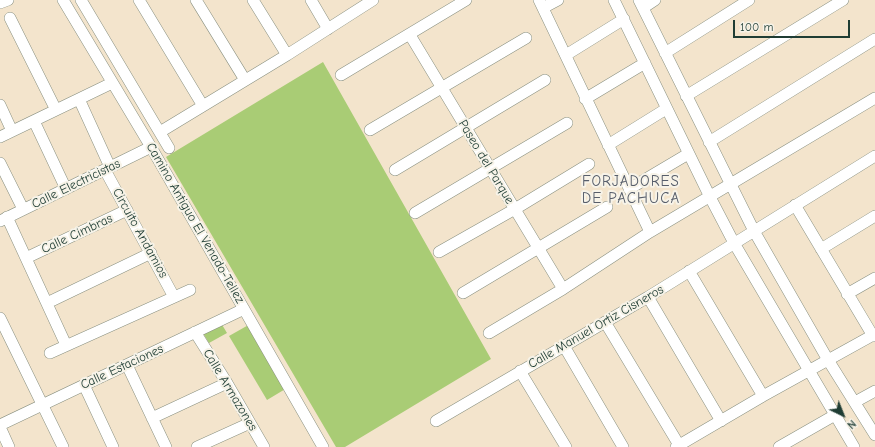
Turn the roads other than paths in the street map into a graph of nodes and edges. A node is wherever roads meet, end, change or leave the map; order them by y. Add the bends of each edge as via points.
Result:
1 (8, 0) edge
2 (63, 0) edge
3 (81, 0) edge
4 (139, 0) edge
5 (196, 0) edge
6 (253, 0) edge
7 (311, 0) edge
8 (466, 0) edge
9 (558, 0) edge
10 (614, 0) edge
11 (655, 0) edge
12 (749, 0) edge
13 (843, 0) edge
14 (369, 1) edge
15 (0, 3) edge
16 (541, 4) edge
17 (641, 4) edge
18 (10, 18) dead end
19 (624, 19) junction
20 (328, 29) junction
21 (410, 35) junction
22 (526, 38) dead end
23 (875, 39) edge
24 (665, 53) junction
25 (287, 55) junction
26 (566, 55) junction
27 (645, 63) junction
28 (341, 75) dead end
29 (246, 80) junction
30 (545, 80) dead end
31 (112, 83) junction
32 (442, 88) junction
33 (686, 96) junction
34 (875, 98) edge
35 (79, 99) junction
36 (585, 99) junction
37 (0, 105) edge
38 (203, 106) junction
39 (666, 109) junction
40 (56, 110) junction
41 (34, 121) junction
42 (567, 123) dead end
43 (466, 128) junction
44 (370, 130) dead end
45 (12, 131) junction
46 (160, 132) junction
47 (0, 137) edge
48 (709, 142) junction
49 (608, 145) junction
50 (151, 147) junction
51 (169, 148) dead end
52 (688, 154) junction
53 (875, 156) edge
54 (0, 163) edge
55 (589, 164) dead end
56 (108, 168) junction
57 (490, 169) junction
58 (395, 170) dead end
59 (730, 185) junction
60 (66, 189) junction
61 (629, 189) junction
62 (710, 197) junction
63 (795, 205) junction
64 (607, 207) dead end
65 (515, 208) junction
66 (23, 209) junction
67 (127, 210) junction
68 (415, 214) dead end
69 (875, 216) edge
70 (4, 219) edge
71 (754, 231) junction
72 (650, 232) junction
73 (734, 243) junction
74 (539, 248) junction
75 (821, 249) junction
76 (439, 252) dead end
77 (150, 253) junction
78 (26, 258) junction
79 (689, 271) junction
80 (875, 278) edge
81 (563, 289) junction
82 (190, 290) dead end
83 (463, 293) dead end
84 (848, 294) junction
85 (174, 297) junction
86 (648, 297) junction
87 (46, 303) junction
88 (244, 309) junction
89 (0, 318) edge
90 (606, 322) junction
91 (195, 332) junction
92 (490, 333) dead end
93 (874, 335) edge
94 (66, 345) junction
95 (564, 346) junction
96 (50, 353) dead end
97 (828, 360) junction
98 (127, 365) junction
99 (520, 371) junction
100 (809, 371) junction
101 (227, 383) junction
102 (84, 385) junction
103 (875, 391) edge
104 (763, 396) junction
105 (855, 402) junction
106 (42, 405) junction
107 (835, 415) junction
108 (152, 418) junction
109 (436, 421) dead end
110 (721, 421) junction
111 (250, 423) junction
112 (0, 426) edge
113 (875, 436) edge
114 (678, 446) edge
115 (9, 447) edge
116 (63, 447) edge
117 (113, 447) edge
118 (166, 447) edge
119 (197, 447) edge
120 (264, 447) edge
121 (323, 447) edge
122 (566, 447) edge
123 (623, 447) edge
124 (779, 447) edge
125 (854, 447) edge

1 - 15 street
2 - 31 street, Camino Antiguo El Venado-Tellez
3 - 46 street
4 - 38 street
5 - 29 street
6 - 25 street
7 - 20 street
8 - 21 street
9 - 16 street
10 - 19 street
11 - 17 street
12 - 24 street
13 - 33 street
14 - 20 street
16 - 26 street
17 - 24 street
18 - 40 street
19 - 26 street
19 - 27 street
20 - 25 street
21 - 28 street
21 - 32 street, Paseo del Parque
22 - 32 street
23 - 48 street
24 - 33 street
25 - 29 street
26 - 36 street
27 - 36 street
27 - 39 street
29 - 38 street
30 - 43 street
31 - 35 street
31 - 50 street, Camino Antiguo El Venado-Tellez
32 - 43 street, Paseo del Parque
32 - 44 street
33 - 48 street
34 - 59 street
35 - 40 street
35 - 56 street, Circuito Andamios
36 - 49 street
37 - 45 street
38 - 46 street
39 - 49 street
39 - 52 street
40 - 41 street
41 - 45 street
41 - 60 street
42 - 57 street
43 - 57 street, Paseo del Parque
43 - 58 street
45 - 47 street
46 - 51 street
48 - 59 street
49 - 61 street
50 - 56 street, Calle Electricistas
50 - 88 street, Camino Antiguo El Venado-Tellez
52 - 61 street
52 - 62 street
53 - 63 street, Calle Manuel Ortiz Cisneros
54 - 66 street
55 - 65 street
56 - 60 street, Calle Electricistas
56 - 67 street, Circuito Andamios
57 - 65 street, Paseo del Parque
57 - 68 street
59 - 62 street
59 - 71 street
60 - 66 street, Calle Electricistas
61 - 72 street
62 - 72 street
62 - 73 street
63 - 71 street, Calle Manuel Ortiz Cisneros
63 - 75 street
64 - 74 street
65 - 74 street, Paseo del Parque
65 - 76 street
66 - 70 street, Calle Electricistas
67 - 77 street, Circuito Andamios
67 - 78 street, Calle Cimbras
69 - 75 street
70 - 78 street
71 - 73 street, Calle Manuel Ortiz Cisneros
71 - 97 street
72 - 81 street
73 - 79 street, Calle Manuel Ortiz Cisneros
73 - 100 street
74 - 81 street, Paseo del Parque
74 - 83 street
75 - 84 street
77 - 85 street, Circuito Andamios
77 - 87 street
78 - 87 street
79 - 86 street, Calle Manuel Ortiz Cisneros
79 - 104 street
80 - 84 street
81 - 92 street
82 - 85 street
84 - 93 street
85 - 94 street
86 - 90 street, Calle Manuel Ortiz Cisneros
86 - 110 street
87 - 94 street
88 - 91 street, Calle Estaciones
88 - 121 street, Camino Antiguo El Venado-Tellez
89 - 106 street
90 - 95 street, Calle Manuel Ortiz Cisneros
90 - 114 street
91 - 98 street, Calle Estaciones
91 - 101 street, Calle Armazones
93 - 97 street
94 - 96 street
95 - 99 street, Calle Manuel Ortiz Cisneros
95 - 123 street
97 - 100 street
97 - 105 street
98 - 102 street, Calle Estaciones
98 - 108 street
99 - 109 street, Calle Manuel Ortiz Cisneros
99 - 122 street
100 - 104 street
100 - 107 street
101 - 108 street
101 - 111 street, Calle Armazones
102 - 106 street, Calle Estaciones
102 - 117 street
103 - 105 street
104 - 110 street
105 - 113 street
106 - 112 street, Calle Estaciones
106 - 116 street
107 - 124 street
107 - 125 street
108 - 118 street
110 - 114 street
111 - 119 street
111 - 120 street, Calle Armazones
112 - 115 street

